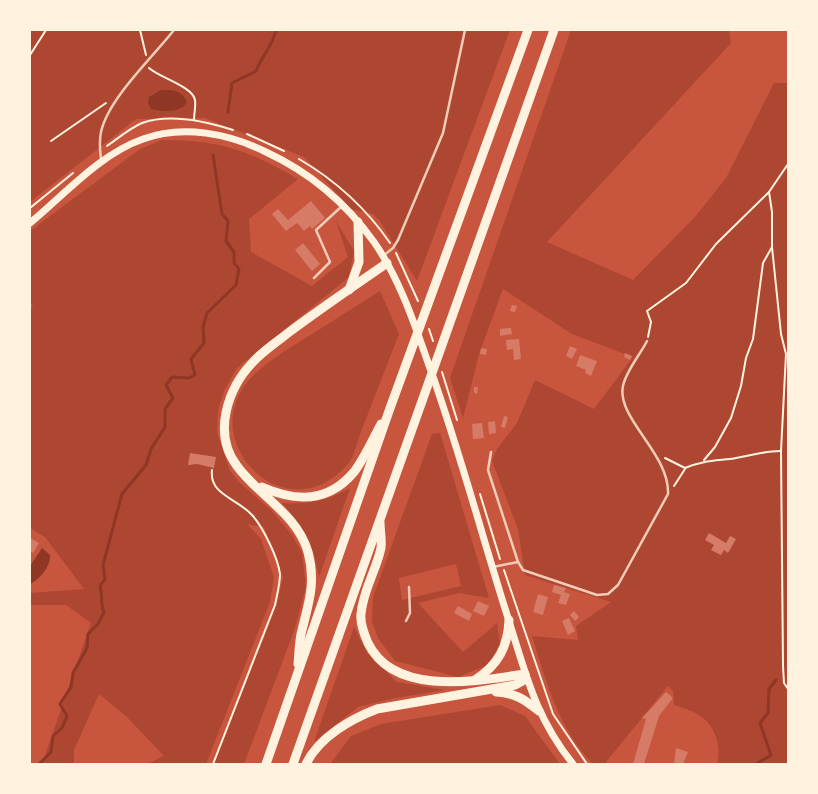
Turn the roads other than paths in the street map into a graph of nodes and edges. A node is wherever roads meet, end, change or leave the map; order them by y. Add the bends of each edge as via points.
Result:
1 (174, 30) edge
2 (465, 30) edge
3 (528, 30) edge
4 (554, 30) edge
5 (101, 163) junction
6 (343, 205) junction
7 (358, 222) junction
8 (30, 223) edge
9 (385, 260) junction
10 (314, 278) dead end
11 (349, 290) junction
12 (647, 341) road end
13 (390, 411) junction
14 (491, 452) dead end
15 (255, 485) junction
16 (379, 517) junction
17 (518, 562) junction
18 (492, 567) junction
19 (409, 587) dead end
20 (509, 620) junction
21 (406, 621) dead end
22 (526, 677) junction
23 (473, 681) junction
24 (296, 682) junction
25 (484, 691) junction
26 (538, 711) junction
27 (266, 764) edge
28 (293, 764) edge
29 (306, 764) edge
30 (573, 764) edge

1 - 5 lane via 118,95 104,119 100,134
2 - 9 lane via 443,133
3 - 13 highway
4 - 16 highway
5 - 6 main road via 144,138 181,132 217,135 252,145 275,156 311,178
5 - 8 main road
6 - 7 main road
6 - 10 lane via 316,230 330,262
7 - 9 main road
7 - 11 highway via 359,262
9 - 11 highway
9 - 18 main road via 407,304 446,414
11 - 15 highway via 254,361 232,392 225,432 229,449 235,464
12 - 17 lane via 623,384 622,394 624,405 656,454 669,482 668,494 618,585 608,594 597,595 523,570
13 - 15 highway via 355,471 330,490 306,498 290,498
13 - 24 highway
14 - 17 lane via 488,470
15 - 24 highway via 290,518 308,550 310,604 301,632
16 - 23 highway via 381,547 360,616 372,650 386,666 402,674 430,680
16 - 28 highway
17 - 18 lane
18 - 20 main road
19 - 21 lane via 410,612
20 - 22 main road
20 - 23 highway via 508,636 498,660
22 - 23 highway
22 - 25 highway via 515,685
22 - 26 main road
24 - 27 highway
25 - 26 highway via 512,693 524,698
25 - 29 highway via 400,704 357,717 337,729
26 - 30 main road

